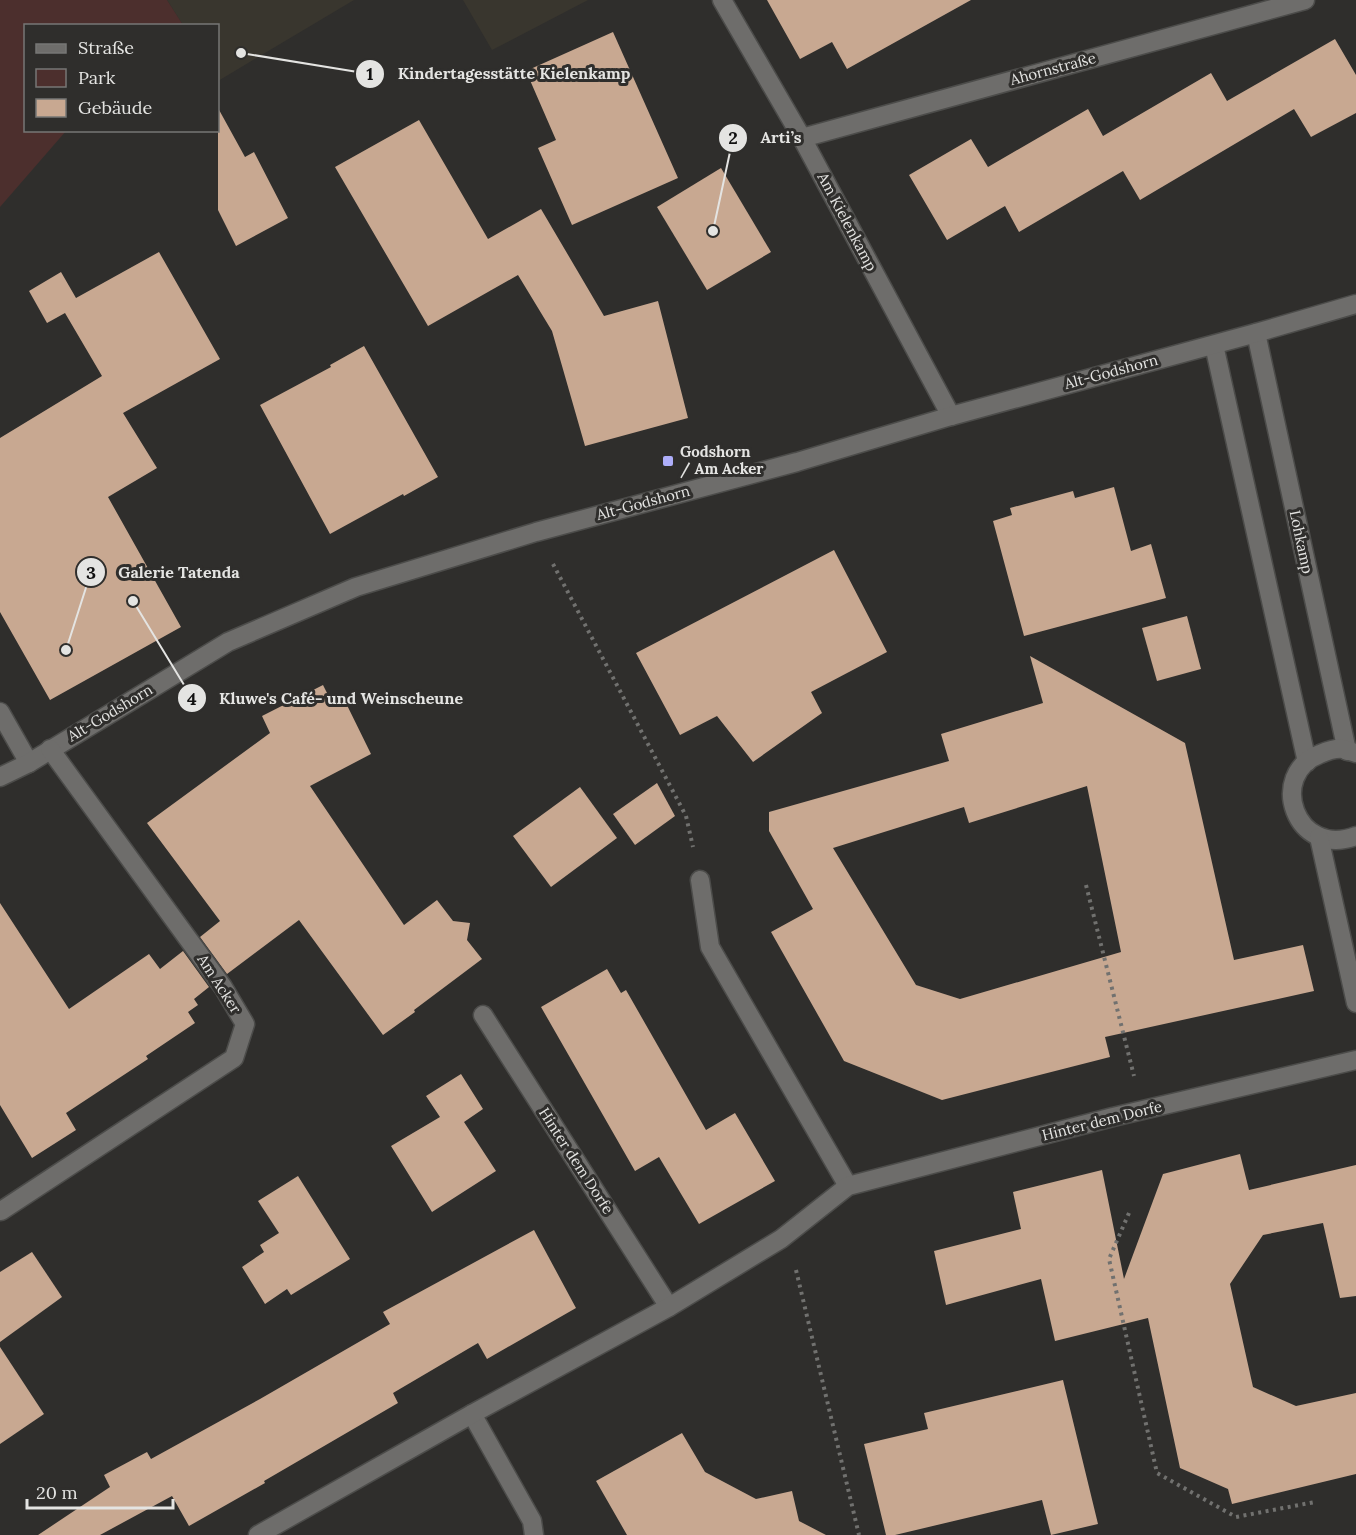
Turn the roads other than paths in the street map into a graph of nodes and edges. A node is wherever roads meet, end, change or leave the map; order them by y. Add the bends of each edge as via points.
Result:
1 (722, 0) edge
2 (1305, 0) edge
3 (802, 138) junction
4 (1356, 304) edge
5 (1256, 333) junction
6 (1214, 345) junction
7 (951, 416) junction
8 (0, 712) edge
9 (50, 749) junction
10 (1352, 752) edge
11 (1307, 762) junction
12 (29, 763) junction
13 (0, 777) edge
14 (1356, 836) edge
15 (1319, 837) junction
16 (700, 880) road end
17 (1356, 1003) edge
18 (483, 1015) dead end
19 (1356, 1060) edge
20 (848, 1186) junction
21 (1, 1211) edge
22 (669, 1306) junction
23 (472, 1414) junction
24 (258, 1535) edge
25 (534, 1535) edge

1 - 3 street, Am Kielenkamp
2 - 3 street, Ahornstraße
3 - 7 street, Am Kielenkamp
4 - 5 street, Alt-Godshorn
5 - 6 street, Alt-Godshorn
5 - 10 street, Lohkamp
6 - 7 street, Alt-Godshorn
6 - 11 street
7 - 9 street, Alt-Godshorn via 536,532 356,587 228,642
8 - 12 street
9 - 12 street, Alt-Godshorn
9 - 21 street, Am Acker via 223,987 245,1024 234,1058
10 - 11 street, Lohkamp via 1328,750
11 - 15 street via 1295,777 1293,805 1298,819
12 - 13 street, Alt-Godshorn
14 - 15 street via 1333,841
15 - 17 street
16 - 20 street via 710,947
18 - 22 street, Hinter dem Dorfe
19 - 20 street, Hinter dem Dorfe via 1113,1117
20 - 22 street, Hinter dem Dorfe via 781,1239
22 - 23 street, Hinter dem Dorfe
23 - 24 street, Hinter dem Dorfe
23 - 25 street via 532,1521

